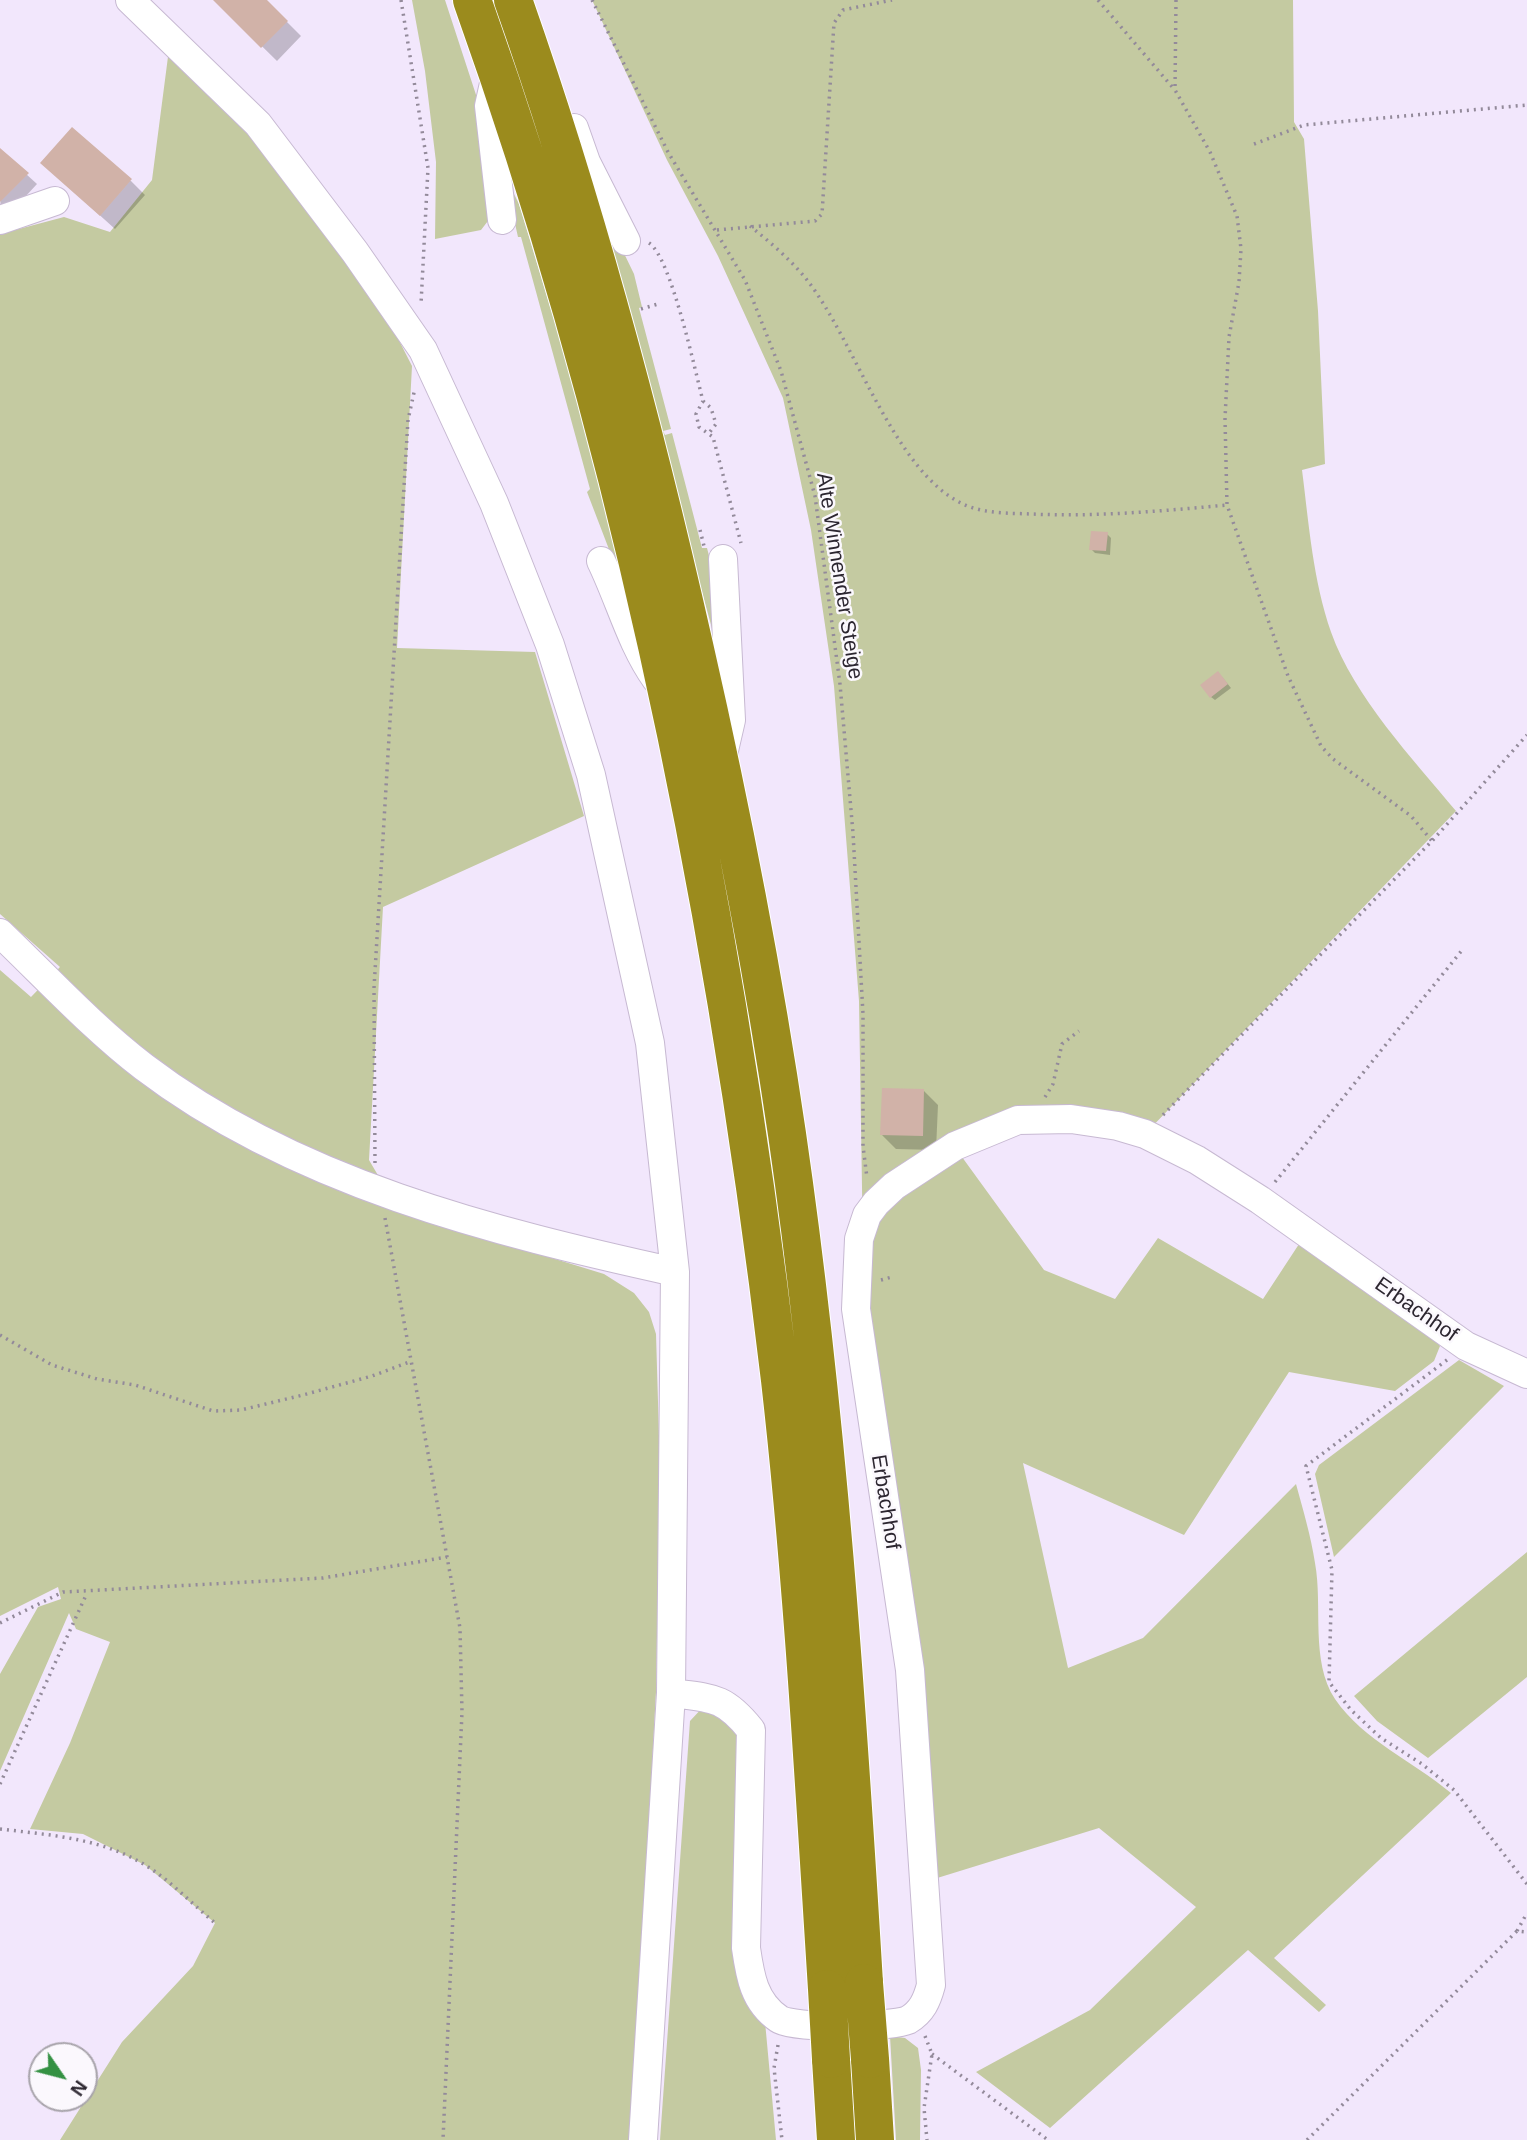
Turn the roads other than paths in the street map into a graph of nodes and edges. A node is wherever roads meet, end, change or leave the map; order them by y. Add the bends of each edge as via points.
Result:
1 (130, 0) edge
2 (472, 0) edge
3 (513, 0) edge
4 (497, 70) junction
5 (546, 102) junction
6 (55, 201) dead end
7 (0, 220) edge
8 (502, 220) dead end
9 (632, 245) road end
10 (732, 554) road end
11 (601, 561) dead end
12 (668, 696) junction
13 (721, 766) junction
14 (0, 933) edge
15 (675, 1272) junction
16 (1527, 1374) edge
17 (671, 1693) junction
18 (643, 2140) edge
19 (836, 2140) edge
20 (875, 2140) edge

1 - 15 street via 258,124 355,252 423,350 494,503 550,645 591,775 650,1043
2 - 4 highway
3 - 5 highway
4 - 8 street via 489,106
4 - 12 highway via 604,429
5 - 9 street via 573,128 586,162
5 - 13 highway via 639,415
6 - 7 street
10 - 13 street via 731,720
11 - 12 street via 641,658
12 - 19 highway, bridge via 736,1055 780,1384
13 - 20 highway, bridge via 768,1015 799,1227 833,1549
14 - 15 street via 143,1066 208,1111 313,1166 562,1247
15 - 17 street
16 - 17 street, Erbachhof via 1466,1346 1260,1200 1145,1134 1071,1119 1018,1120 954,1146 894,1186 867,1215 859,1239 856,1309 910,1670 931,1985 916,2014 897,2023 801,2025 782,2022 769,2011 751,1983 746,1948 751,1730 738,1713 717,1699
17 - 18 street

